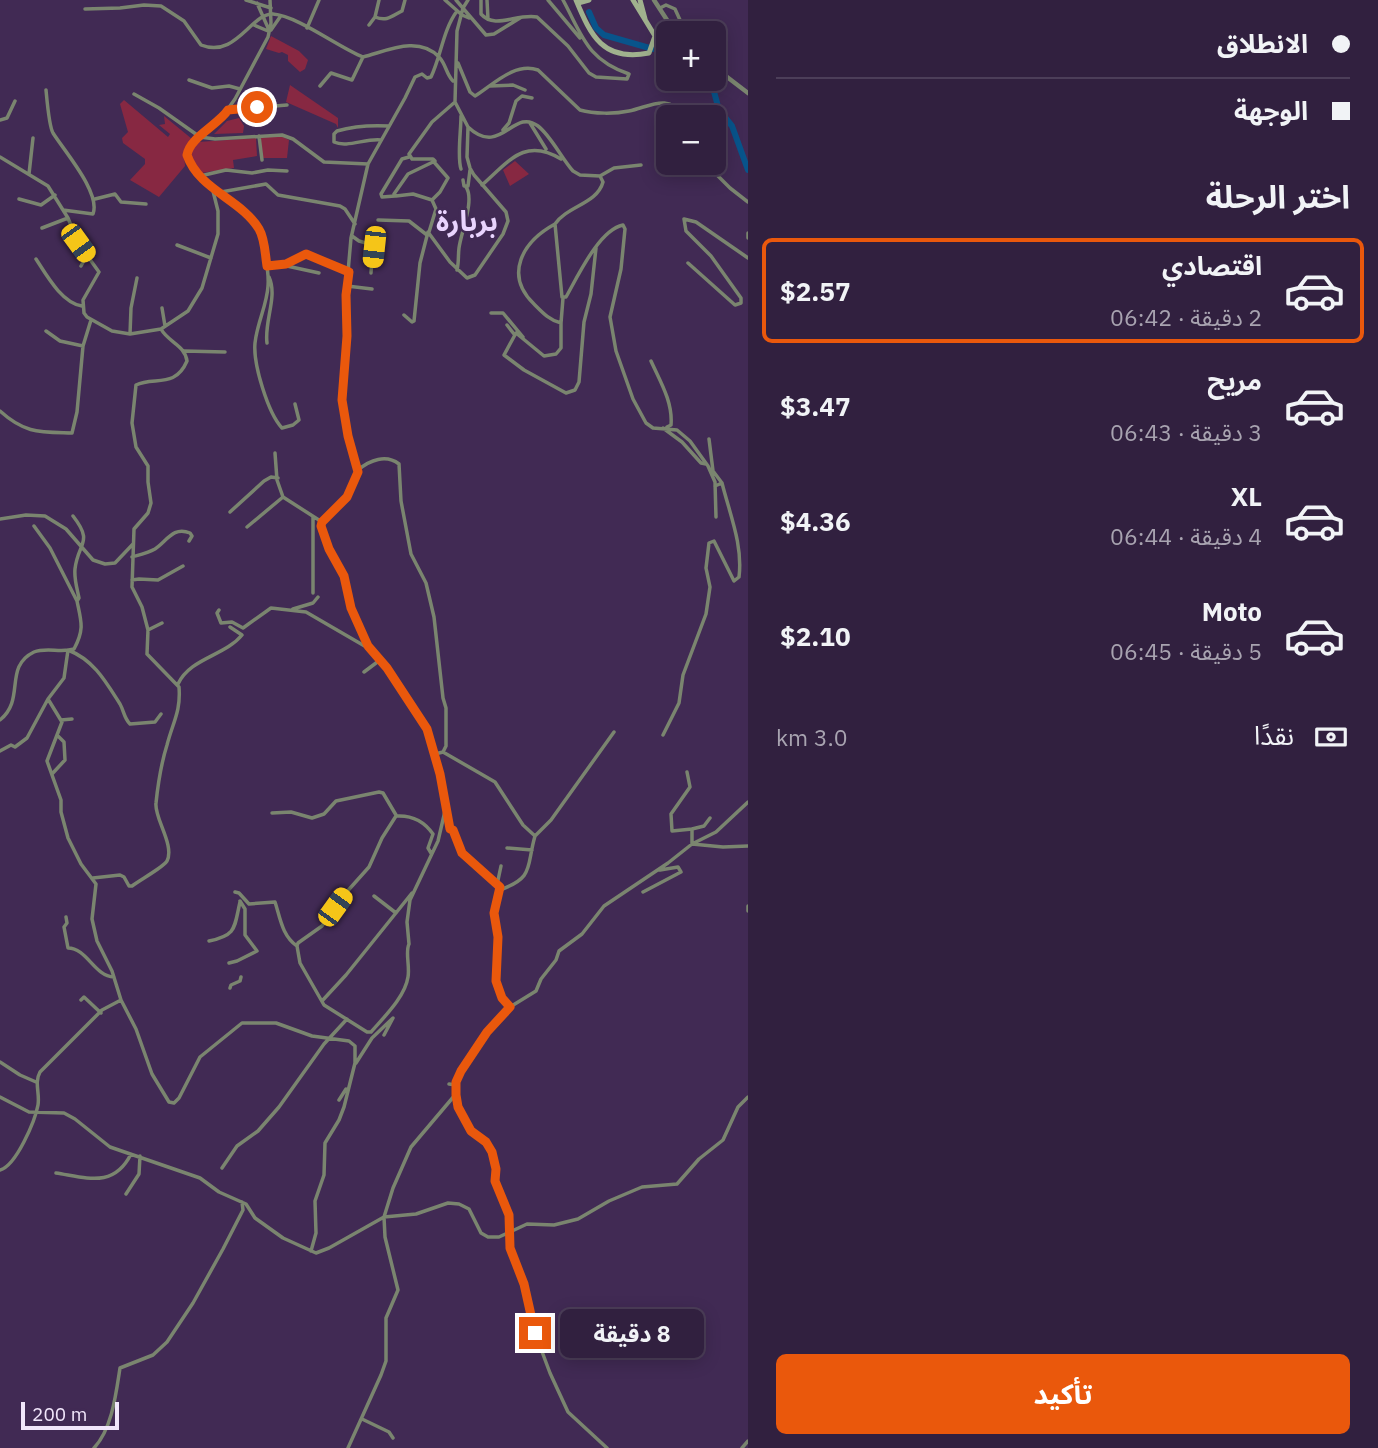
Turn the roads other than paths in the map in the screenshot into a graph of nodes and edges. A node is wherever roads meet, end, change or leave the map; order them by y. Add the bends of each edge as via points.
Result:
1 (246, 0) edge
2 (270, 0) edge
3 (319, 0) edge
4 (379, 0) edge
5 (405, 0) edge
6 (468, 0) edge
7 (481, 0) edge
8 (487, 0) edge
9 (548, 0) edge
10 (563, 0) edge
11 (589, 0) edge
12 (633, 0) edge
13 (640, 0) edge
14 (654, 0) edge
15 (451, 1) edge
16 (577, 1) edge
17 (144, 2) edge
18 (257, 4) junction
19 (271, 8) junction
20 (463, 8) junction
21 (660, 8) junction
22 (85, 9) dead end
23 (457, 11) junction
24 (271, 14) junction
25 (461, 15) junction
26 (281, 16) junction
27 (264, 17) junction
28 (375, 17) junction
29 (522, 17) junction
30 (471, 19) junction
31 (488, 21) junction
32 (667, 21) edge
33 (680, 21) edge
34 (646, 22) junction
35 (254, 25) junction
36 (369, 25) dead end
37 (307, 27) junction
38 (270, 32) junction
39 (582, 39) junction
40 (363, 57) junction
41 (440, 58) junction
42 (456, 60) junction
43 (726, 76) edge
44 (189, 80) dead end
45 (454, 81) junction
46 (320, 86) dead end
47 (490, 86) junction
48 (240, 89) junction
49 (46, 90) dead end
50 (525, 90) dead end
51 (748, 93) edge
52 (134, 94) dead end
53 (532, 98) dead end
54 (15, 101) dead end
55 (455, 102) junction
56 (287, 105) dead end
57 (668, 105) edge
58 (228, 110) junction
59 (461, 115) junction
60 (0, 120) edge
61 (529, 123) junction
62 (389, 126) junction
63 (468, 127) junction
64 (501, 133) junction
65 (259, 136) junction
66 (33, 138) dead end
67 (200, 138) junction
68 (381, 140) junction
69 (548, 151) junction
70 (0, 157) edge
71 (409, 157) junction
72 (262, 160) dead end
73 (563, 160) junction
74 (435, 162) junction
75 (368, 164) junction
76 (641, 165) dead end
77 (470, 167) junction
78 (461, 169) dead end
79 (287, 172) dead end
80 (29, 174) junction
81 (717, 175) edge
82 (200, 176) junction
83 (600, 176) junction
84 (463, 180) dead end
85 (482, 185) junction
86 (212, 187) junction
87 (466, 187) junction
88 (220, 193) junction
89 (54, 195) junction
90 (395, 196) junction
91 (19, 199) dead end
92 (95, 199) junction
93 (432, 200) junction
94 (748, 202) edge
95 (146, 204) dead end
96 (63, 210) junction
97 (68, 218) junction
98 (378, 220) dead end
99 (355, 224) junction
100 (555, 224) junction
101 (43, 228) dead end
102 (428, 234) junction
103 (352, 236) junction
104 (177, 246) dead end
105 (596, 246) junction
106 (87, 255) junction
107 (211, 258) junction
108 (748, 258) edge
109 (36, 259) dead end
110 (688, 263) dead end
111 (284, 264) junction
112 (80, 266) dead end
113 (267, 266) junction
114 (457, 270) junction
115 (349, 272) junction
116 (371, 273) dead end
117 (319, 274) dead end
118 (269, 275) junction
119 (137, 278) dead end
120 (347, 286) junction
121 (372, 289) dead end
122 (563, 298) junction
123 (82, 306) junction
124 (162, 309) dead end
125 (491, 313) dead end
126 (404, 315) dead end
127 (91, 320) junction
128 (561, 323) junction
129 (507, 325) dead end
130 (163, 328) junction
131 (46, 331) dead end
132 (130, 334) junction
133 (514, 334) junction
134 (524, 338) junction
135 (267, 343) dead end
136 (83, 346) junction
137 (184, 351) junction
138 (225, 352) dead end
139 (650, 361) dead end
140 (295, 404) dead end
141 (0, 411) edge
142 (664, 428) junction
143 (709, 439) dead end
144 (275, 453) dead end
145 (358, 470) junction
146 (278, 478) junction
147 (722, 483) junction
148 (715, 486) junction
149 (283, 497) junction
150 (230, 512) dead end
151 (73, 516) dead end
152 (313, 517) junction
153 (716, 517) dead end
154 (0, 519) edge
155 (322, 522) junction
156 (34, 526) dead end
157 (247, 527) dead end
158 (190, 541) dead end
159 (133, 544) junction
160 (82, 550) junction
161 (132, 557) junction
162 (183, 566) dead end
163 (132, 580) junction
164 (313, 593) dead end
165 (318, 597) dead end
166 (77, 601) junction
167 (293, 609) junction
168 (219, 610) dead end
169 (162, 623) dead end
170 (230, 627) dead end
171 (148, 630) junction
172 (369, 649) junction
173 (68, 650) junction
174 (380, 660) junction
175 (364, 672) dead end
176 (178, 684) junction
177 (48, 699) junction
178 (161, 714) dead end
179 (72, 719) dead end
180 (0, 720) edge
181 (61, 720) junction
182 (614, 732) dead end
183 (57, 735) junction
184 (663, 735) dead end
185 (0, 751) edge
186 (443, 752) junction
187 (435, 754) junction
188 (687, 772) dead end
189 (52, 775) junction
190 (748, 802) edge
191 (446, 809) junction
192 (272, 813) dead end
193 (396, 816) junction
194 (710, 818) dead end
195 (528, 830) junction
196 (542, 830) junction
197 (692, 830) junction
198 (535, 836) junction
199 (692, 844) junction
200 (748, 846) edge
201 (507, 848) dead end
202 (531, 850) junction
203 (431, 853) junction
204 (501, 866) dead end
205 (658, 870) junction
206 (93, 878) junction
207 (497, 885) junction
208 (415, 888) junction
209 (500, 890) junction
210 (643, 892) dead end
211 (374, 897) dead end
212 (240, 901) junction
213 (748, 906) edge
214 (748, 911) edge
215 (396, 913) junction
216 (66, 917) dead end
217 (209, 941) dead end
218 (297, 946) junction
219 (229, 963) dead end
220 (114, 977) junction
221 (241, 977) dead end
222 (230, 988) dead end
223 (81, 1000) dead end
224 (121, 1000) junction
225 (322, 1001) junction
226 (510, 1007) junction
227 (101, 1013) junction
228 (347, 1019) junction
229 (384, 1035) dead end
230 (329, 1038) junction
231 (0, 1062) edge
232 (355, 1064) junction
233 (36, 1082) junction
234 (349, 1084) junction
235 (449, 1084) dead end
236 (456, 1084) junction
237 (456, 1095) junction
238 (0, 1097) edge
239 (748, 1097) edge
240 (340, 1100) dead end
241 (36, 1113) junction
242 (131, 1154) junction
243 (140, 1156) junction
244 (222, 1168) dead end
245 (0, 1170) edge
246 (56, 1173) dead end
247 (127, 1194) dead end
248 (242, 1202) junction
249 (384, 1217) junction
250 (510, 1231) junction
251 (499, 1237) junction
252 (510, 1248) junction
253 (311, 1251) junction
254 (362, 1419) junction
255 (393, 1438) dead end
256 (748, 1441) edge
257 (93, 1448) edge
258 (348, 1448) edge
259 (607, 1448) edge
260 (742, 1448) edge

1 - 18 street
2 - 19 street
3 - 37 street
4 - 28 street
5 - 28 street via 402,11 392,18
6 - 20 street
7 - 31 street via 481,14
8 - 31 street
9 - 39 street
10 - 39 street
11 - 16 main road
12 - 34 main road
13 - 34 main road
14 - 21 street
15 - 20 street
15 - 23 street
16 - 34 main road via 589,31 616,52 649,53 655,36
17 - 22 street
17 - 35 street via 174,13 204,47 225,45
18 - 19 street
18 - 27 street
19 - 24 street
20 - 25 street
20 - 30 street
21 - 32 street
21 - 33 street via 675,9
23 - 25 street
23 - 41 street
24 - 26 street
24 - 27 street
24 - 38 street
25 - 30 street
25 - 42 street
26 - 37 street
26 - 38 street
27 - 35 street
27 - 38 street
28 - 36 street
29 - 30 street via 491,36
29 - 31 street
29 - 39 street via 537,17 596,77 629,77 599,60
35 - 38 street
37 - 40 street
38 - 48 street
40 - 41 street via 401,46 427,50
40 - 46 street via 351,81 331,73
41 - 45 street
41 - 62 street via 431,78 415,77
42 - 45 street
42 - 47 street via 472,95
43 - 51 street
44 - 48 street via 212,88
45 - 55 street
47 - 50 street via 513,85
47 - 57 street via 516,70 535,68 580,110 622,112 659,102
48 - 58 street
49 - 92 street via 53,133
52 - 67 street
53 - 64 street via 522,96 516,101
54 - 60 street via 7,118
55 - 59 street
55 - 71 street via 432,122
56 - 58 street
58 - 67 street
59 - 63 street
59 - 78 street
61 - 64 street
61 - 69 street
61 - 73 street via 543,131
62 - 68 street
62 - 68 street via 337,131 334,142
63 - 64 street via 485,139
63 - 77 street
65 - 67 street
65 - 72 street
65 - 75 street via 293,139 324,162
66 - 80 street
67 - 82 street via 187,152
68 - 75 street
69 - 73 street
69 - 85 street via 534,149 517,155
70 - 80 street
71 - 74 street
71 - 90 street via 402,159 382,194
73 - 83 street via 576,173
74 - 90 street via 408,174
74 - 93 street via 448,177
75 - 99 street
76 - 83 street via 614,168
77 - 85 street
77 - 87 street
79 - 82 street via 226,170
80 - 89 street
81 - 94 street
82 - 86 street
83 - 100 street via 603,182 597,194
84 - 87 street
85 - 114 street via 506,212 507,226 475,275 467,278
86 - 88 street
86 - 107 street via 219,220
87 - 114 street via 468,202
88 - 99 street via 265,184 278,195 340,206
88 - 113 street via 258,228
89 - 91 street via 41,205
89 - 96 street
90 - 93 street via 413,194
92 - 95 street via 115,194 121,202
92 - 96 street via 93,214
93 - 102 street via 436,209
96 - 97 street
97 - 101 street
97 - 106 street
98 - 102 street via 409,221
99 - 103 street
100 - 122 street
100 - 128 street via 524,252 518,276 530,300
102 - 114 street
102 - 126 street via 414,321
103 - 115 street
103 - 116 street via 373,245
104 - 107 street
105 - 122 street
105 - 133 street via 575,390 566,393 506,358
105 - 142 street via 609,232 624,226 621,269 610,317 612,334 641,414 650,427
106 - 112 street
106 - 123 street via 99,274
107 - 130 street via 191,308
108 - 110 street via 696,222 684,219 686,231 741,298 735,305
109 - 123 street via 72,304
111 - 113 street
111 - 115 street via 306,254
111 - 117 street
113 - 118 street
115 - 120 street
118 - 135 street via 273,288
118 - 140 street via 255,355 265,396 281,427 299,420
119 - 132 street
120 - 121 street
120 - 145 street via 342,400
122 - 128 street
123 - 127 street
124 - 130 street
125 - 134 street via 503,313
127 - 132 street
127 - 136 street
128 - 134 street via 561,348 556,354 544,356
129 - 133 street
130 - 132 street
130 - 137 street
131 - 136 street via 60,341
133 - 134 street
136 - 141 street via 72,433 31,431
137 - 138 street
137 - 159 street via 187,363 175,375 162,382 136,385 132,424 136,447 149,468 151,503 147,516 134,529
139 - 142 street via 671,416 671,425
142 - 148 street via 706,464
143 - 147 street via 713,471
144 - 146 street
145 - 155 street via 347,497
145 - 186 street via 384,458 399,464 411,554 426,583 435,621 446,708
146 - 149 street
146 - 150 street via 264,481
147 - 148 street
147 - 184 street via 741,559 739,577 734,581 713,541 709,542 706,614 683,675 679,704
148 - 153 street
149 - 152 street
149 - 157 street
151 - 160 street via 83,531
152 - 155 street
152 - 164 street
154 - 160 street via 45,516 66,529
155 - 172 street
156 - 166 street
158 - 161 street via 190,533 176,532 158,548
159 - 160 street via 112,565 98,562
159 - 161 street
160 - 166 street via 74,571
161 - 163 street
162 - 163 street via 158,580
163 - 171 street
165 - 167 street
166 - 173 street via 82,628 76,646
167 - 168 street via 268,609 243,628 221,623
167 - 172 street via 315,616
169 - 171 street
170 - 176 street via 240,638 186,672
171 - 176 street via 149,658
172 - 174 street
173 - 177 street via 64,678
173 - 178 street via 100,673 130,724 155,722
173 - 180 street via 35,651 27,657 16,675 13,705
174 - 175 street
174 - 187 street via 424,724
176 - 206 street via 180,707 166,748 156,806 167,842 167,862 131,887 120,875
177 - 181 street
177 - 185 street via 27,738
179 - 181 street
181 - 183 street
182 - 196 street
183 - 189 street via 47,758
183 - 189 street via 64,741 65,760
186 - 187 street
186 - 195 street via 495,782
187 - 191 street
188 - 197 street via 689,791 673,810 670,825 674,832
189 - 206 street via 68,838
190 - 199 street via 716,832
191 - 203 street
191 - 207 street via 462,853
192 - 193 street via 312,818 337,801 379,792
193 - 203 street via 414,818 429,828 433,834 428,848
193 - 218 street via 369,867 322,926
194 - 197 street
195 - 196 street
195 - 198 street
196 - 198 street
197 - 199 street
198 - 202 street
199 - 200 street
199 - 205 street
201 - 202 street
202 - 209 street via 527,873 518,883
203 - 208 street
204 - 207 street
205 - 210 street via 678,867 681,872
205 - 226 street via 604,906 582,934 559,951 536,991
206 - 220 street via 97,886 93,925
207 - 209 street
208 - 215 street
208 - 228 street via 408,908 410,964 405,987 371,1032
209 - 226 street via 494,913 496,981
211 - 215 street
212 - 217 street via 232,933
212 - 218 street via 237,892 249,904 275,902 282,926
212 - 219 street via 245,909 245,935 257,951
213 - 214 street
215 - 225 street
216 - 220 street via 68,948
218 - 225 street via 300,963
220 - 224 street
221 - 222 street
223 - 227 street via 84,997
224 - 227 street
224 - 230 street via 152,1074 170,1103 179,1098 200,1057 242,1023 276,1023
225 - 228 street
226 - 236 street via 474,1050
227 - 233 street via 44,1067
228 - 230 street
229 - 232 street via 393,1018
230 - 232 street via 353,1043
230 - 244 street via 279,1107 237,1146
231 - 233 street
232 - 234 street
233 - 241 street
234 - 240 street
234 - 253 street via 341,1116 325,1143
235 - 236 street
236 - 237 street
237 - 249 street via 411,1147
237 - 250 street via 471,1131 491,1150
238 - 241 street
239 - 250 street via 738,1107 723,1140 679,1183 642,1187 578,1219 527,1224
241 - 242 street via 54,1111 69,1116 106,1145
241 - 245 street via 10,1165
242 - 243 street
242 - 246 street via 110,1177
243 - 247 street via 139,1174
243 - 248 street via 200,1178
248 - 253 street via 263,1225
248 - 257 street via 243,1210 232,1231 167,1342 153,1355 120,1368 113,1408 100,1442
249 - 251 street via 455,1203 470,1211 481,1233
249 - 253 street via 329,1248
249 - 254 street via 398,1290 386,1318 386,1361
250 - 251 street
250 - 252 street
251 - 252 street
252 - 259 street via 535,1333 568,1412
254 - 255 street
254 - 258 street
256 - 260 street

